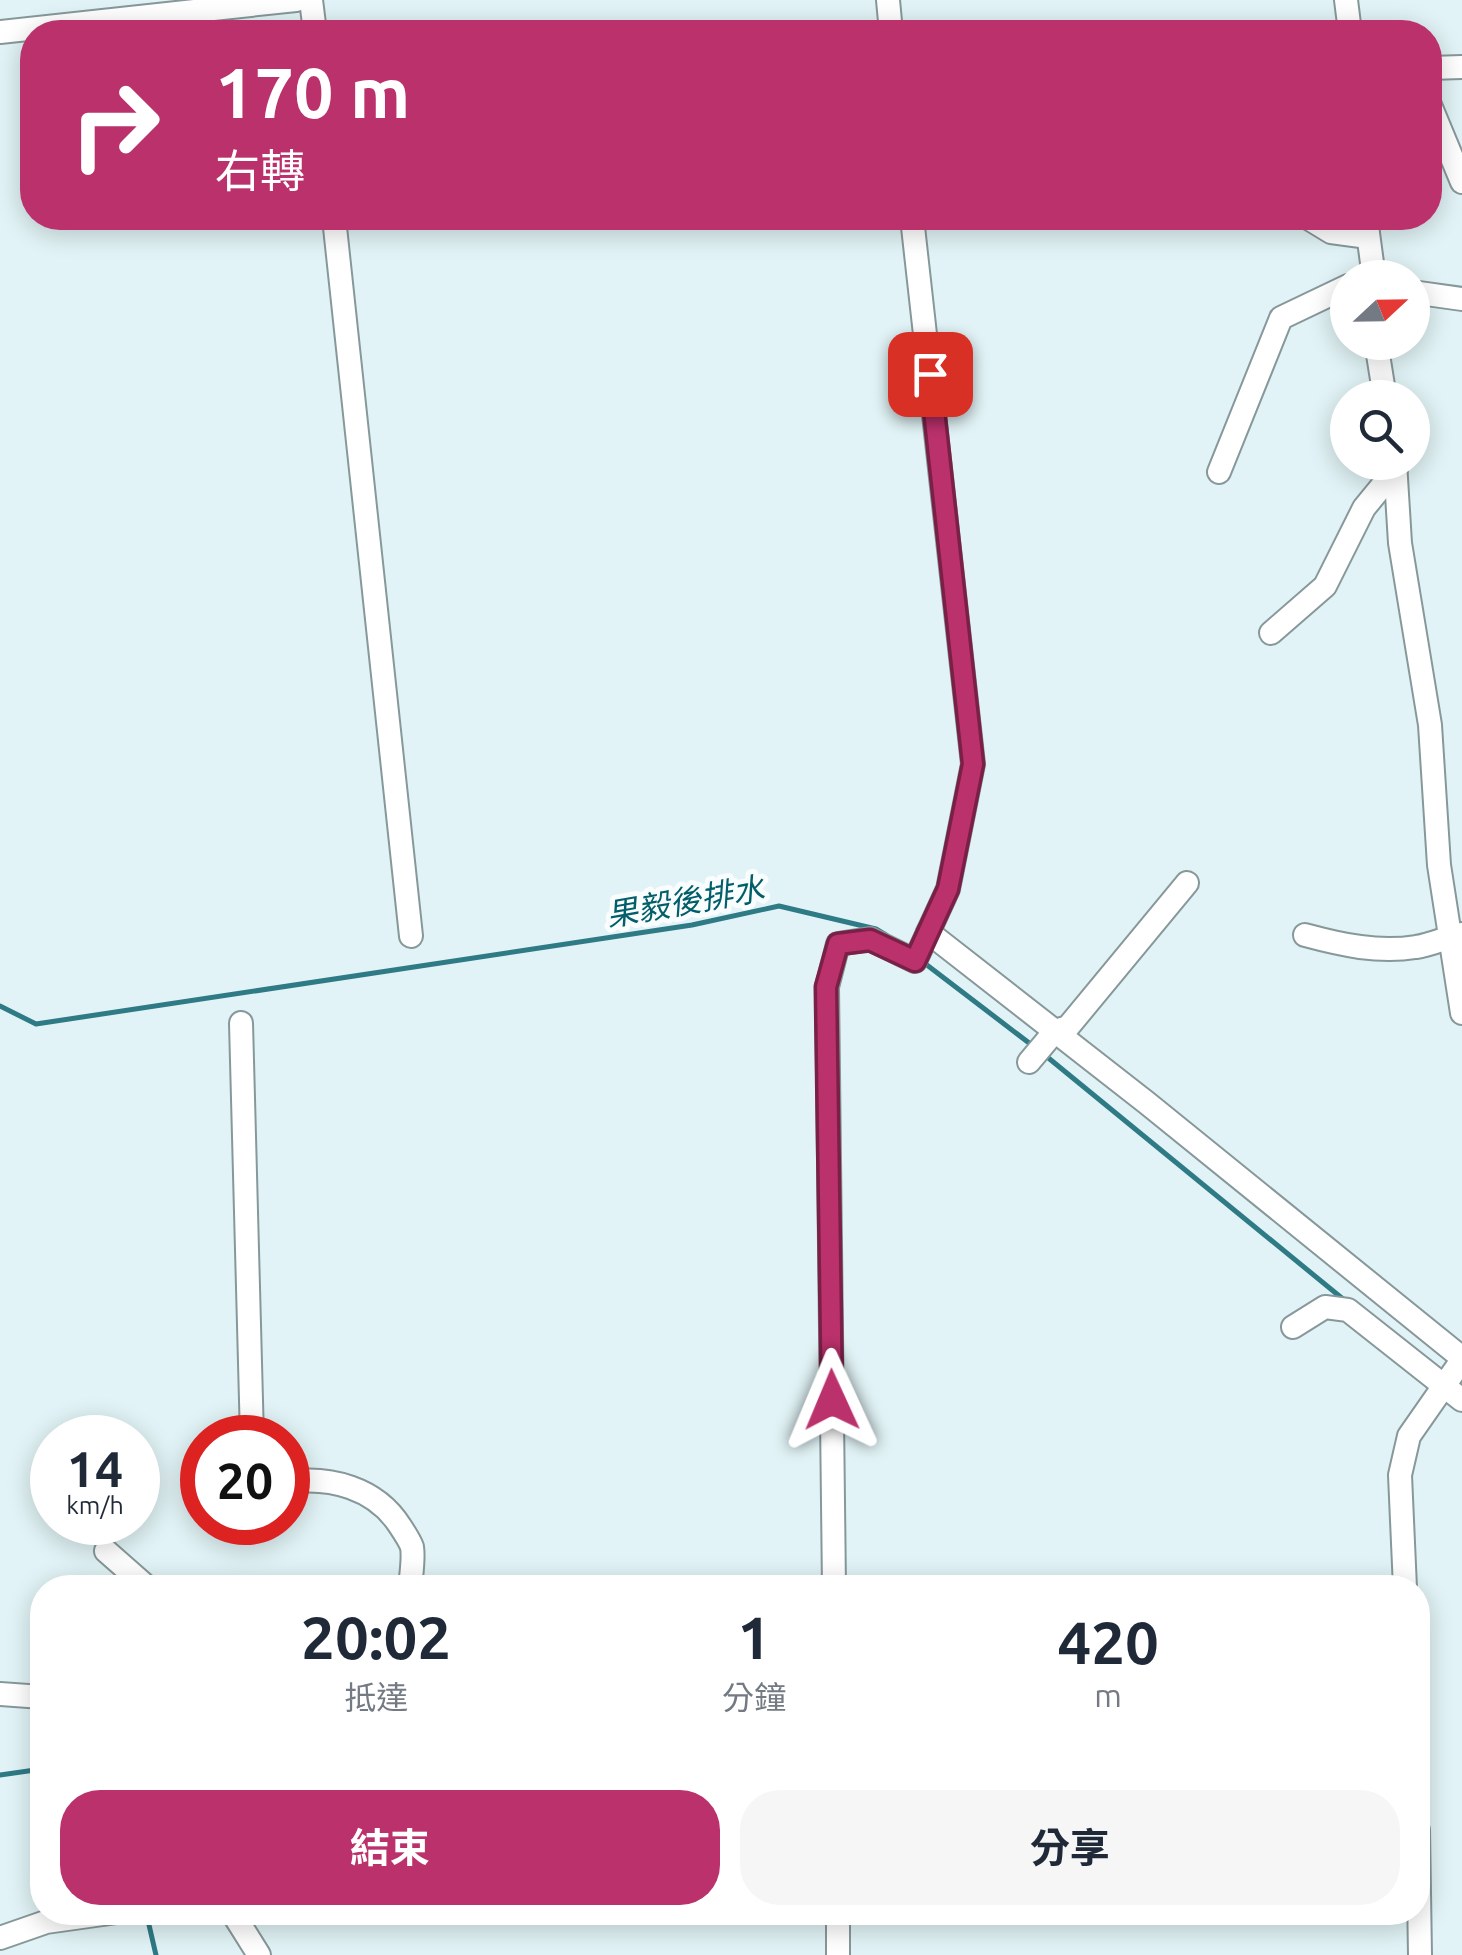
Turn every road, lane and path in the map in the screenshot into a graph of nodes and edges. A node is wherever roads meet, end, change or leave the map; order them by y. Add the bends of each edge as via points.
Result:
1 (296, 0) edge
2 (111, 20) edge
3 (1442, 134) edge
4 (1462, 182) edge
5 (335, 230) edge
6 (913, 230) edge
7 (1367, 230) edge
8 (1369, 260) edge
9 (1330, 295) edge
10 (1430, 295) edge
11 (1462, 299) edge
12 (1220, 472) dead end
13 (1385, 480) edge
14 (1397, 480) edge
15 (1270, 633) dead end
16 (1187, 883) dead end
17 (928, 932) junction
18 (1306, 935) dead end
19 (1456, 935) edge
20 (411, 936) dead end
21 (1462, 1013) edge
22 (241, 1023) dead end
23 (1054, 1031) junction
24 (1029, 1062) dead end
25 (1292, 1327) dead end
26 (1462, 1359) edge
27 (1454, 1392) edge
28 (251, 1415) edge
29 (310, 1479) edge
30 (106, 1551) dead end
31 (133, 1575) edge
32 (411, 1575) edge
33 (834, 1575) edge
34 (1405, 1575) edge
35 (0, 1694) edge
36 (30, 1697) edge
37 (37, 1925) edge
38 (240, 1925) edge
39 (838, 1925) edge
40 (1420, 1925) edge
41 (0, 1938) edge
42 (258, 1955) edge
43 (838, 1955) edge
44 (1420, 1955) edge

1 - 2 street
3 - 4 street
5 - 20 street
6 - 17 street via 973,764 948,889
7 - 8 street
9 - 12 street via 1282,318
10 - 11 street
13 - 15 street via 1325,586
14 - 19 street via 1400,543 1430,726 1440,865
16 - 23 street via 1068,1027
17 - 23 street
17 - 33 street via 915,961 870,940 838,944 826,987
18 - 19 street via 1380,950
19 - 21 street
22 - 28 street
23 - 24 street
23 - 26 street
25 - 27 street via 1325,1308 1348,1310
26 - 27 street
27 - 34 street via 1409,1436 1400,1475
29 - 32 street via 372,1497 412,1546
30 - 31 street
35 - 36 street
37 - 41 street
38 - 42 street
39 - 43 street
40 - 44 street

